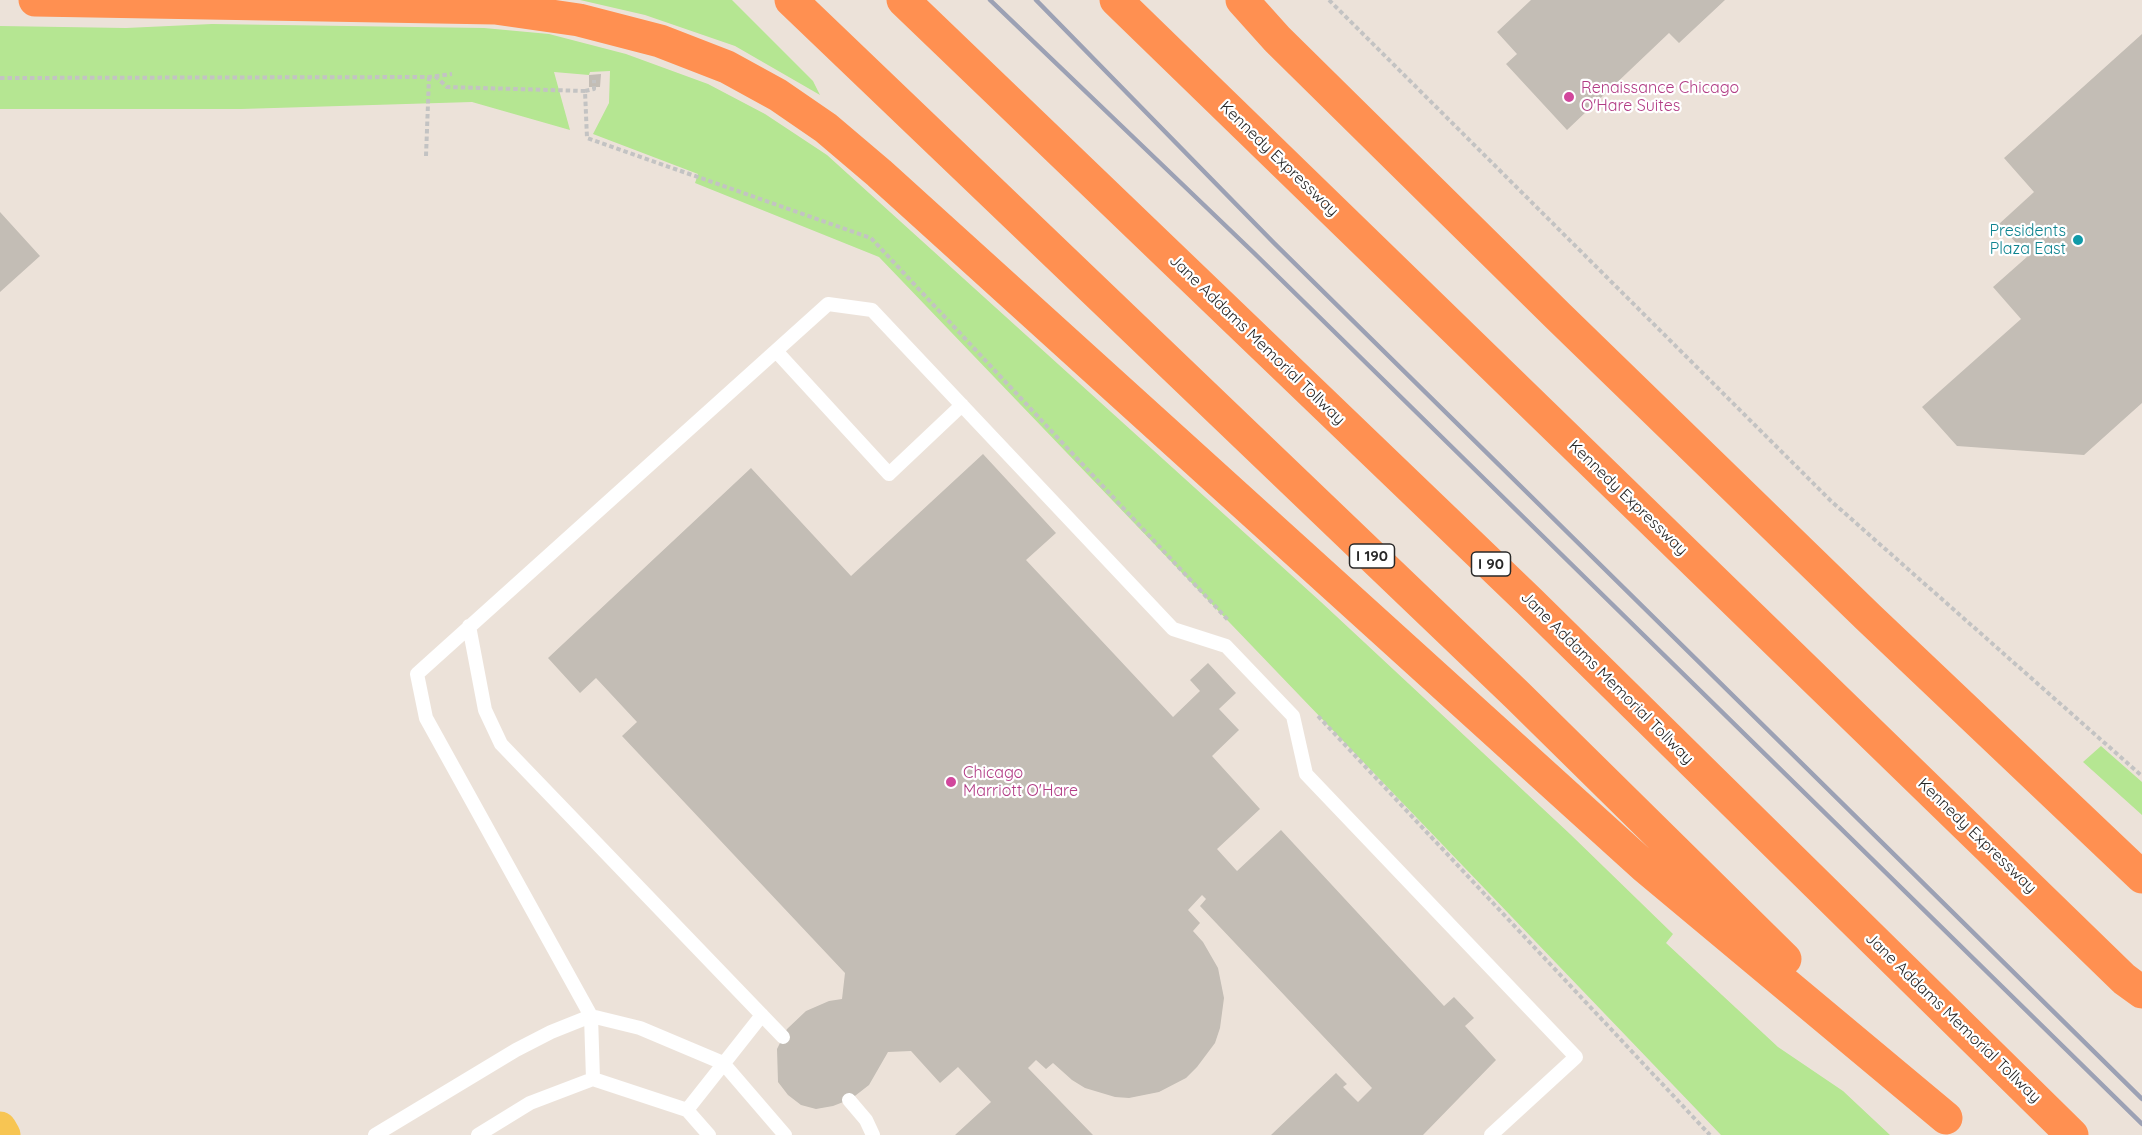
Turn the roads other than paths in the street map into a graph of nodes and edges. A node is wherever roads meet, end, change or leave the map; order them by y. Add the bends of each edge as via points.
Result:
1 (34, 0) edge
2 (791, 0) edge
3 (903, 0) edge
4 (1116, 0) edge
5 (1242, 0) edge
6 (776, 351) junction
7 (962, 405) junction
8 (468, 626) junction
9 (2142, 877) edge
10 (2136, 990) edge
11 (762, 1015) junction
12 (591, 1016) junction
13 (783, 1037) dead end
14 (723, 1063) junction
15 (593, 1079) junction
16 (849, 1100) dead end
17 (687, 1110) junction
18 (1955, 1126) edge
19 (0, 1128) edge
20 (4, 1135) edge
21 (375, 1135) edge
22 (478, 1135) edge
23 (709, 1135) edge
24 (785, 1135) edge
25 (873, 1135) edge
26 (1491, 1135) edge
27 (2072, 1135) edge

1 - 18 highway via 495,8 579,20 660,41 727,67 778,95 826,128 879,173 1644,866
2 - 18 highway, I 190 via 1517,695
3 - 27 highway, Jane Addams Memorial Tollway / I 90 via 1537,609
4 - 10 highway, Kennedy Expressway
5 - 9 highway via 1558,316
6 - 7 lane via 828,304 872,310
6 - 7 lane via 889,474
6 - 8 lane
7 - 26 lane via 1173,629 1226,646 1293,716 1306,774 1576,1057
8 - 11 lane via 485,710 501,744
8 - 12 lane via 417,674 426,718
11 - 13 lane
11 - 14 lane
12 - 14 lane via 640,1028
12 - 15 lane
12 - 21 lane via 516,1050
14 - 17 lane
14 - 24 lane
15 - 17 lane
15 - 22 lane via 530,1103
16 - 25 lane
17 - 23 lane
19 - 20 main road

